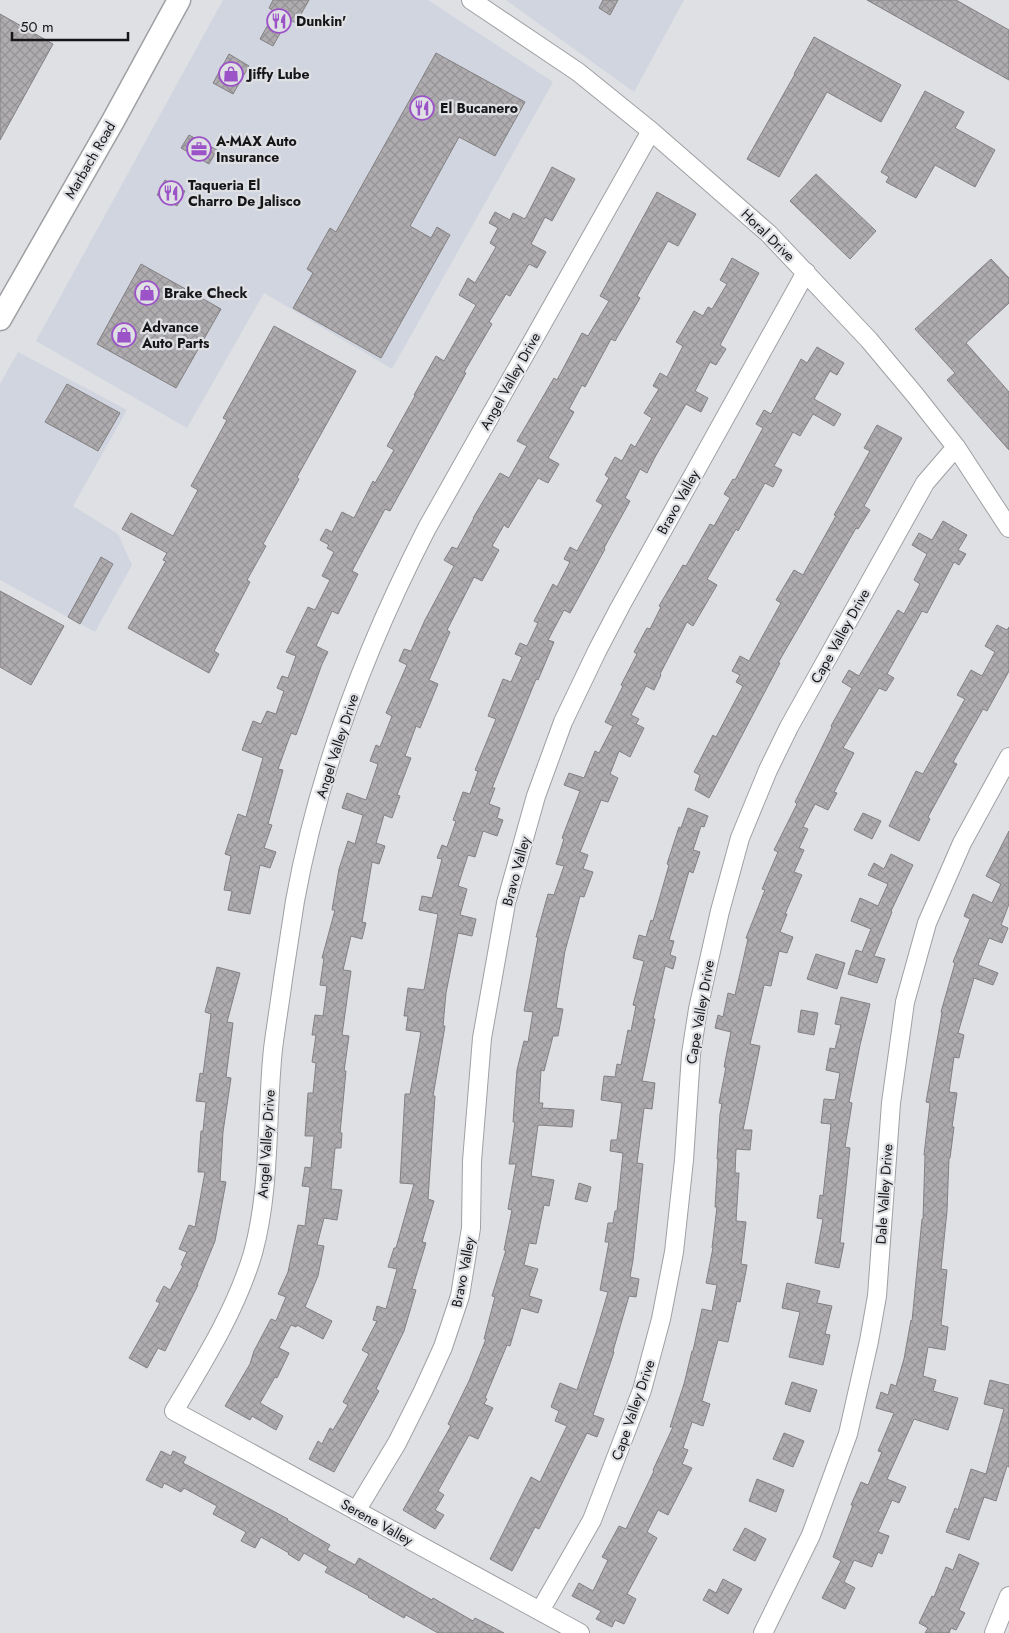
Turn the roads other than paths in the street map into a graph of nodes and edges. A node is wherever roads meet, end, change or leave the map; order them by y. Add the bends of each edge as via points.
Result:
1 (179, 0) edge
2 (471, 0) edge
3 (651, 131) junction
4 (806, 272) junction
5 (0, 319) edge
6 (956, 447) junction
7 (1009, 528) edge
8 (1009, 757) edge
9 (174, 1411) joint
10 (356, 1511) junction
11 (1009, 1596) edge
12 (540, 1611) junction
13 (580, 1633) edge
14 (763, 1633) edge
15 (994, 1633) edge

1 - 5 main road, Marbach Road
2 - 3 street, Horal Drive via 578,72
3 - 4 street, Horal Drive via 769,234
3 - 9 street, Angel Valley Drive via 427,528 367,656 310,830 295,900 273,1049 265,1180 252,1254 222,1328
4 - 6 street, Horal Drive via 869,340
4 - 10 street, Bravo Valley via 597,651 560,732 536,796 506,903 482,1038 472,1161 471,1228 460,1296 443,1348 423,1391 397,1444
6 - 7 street, Horal Drive
6 - 12 street, Cape Valley Drive via 925,483 789,727 740,838 698,1009 691,1054 674,1252 661,1319 642,1390 592,1520
8 - 14 street, Dale Valley Drive via 962,843 927,924 905,1002 891,1103 877,1296 870,1341 848,1434 810,1535
9 - 10 street, Serene Valley
10 - 12 street, Serene Valley
11 - 15 street
12 - 13 street, Serene Valley

